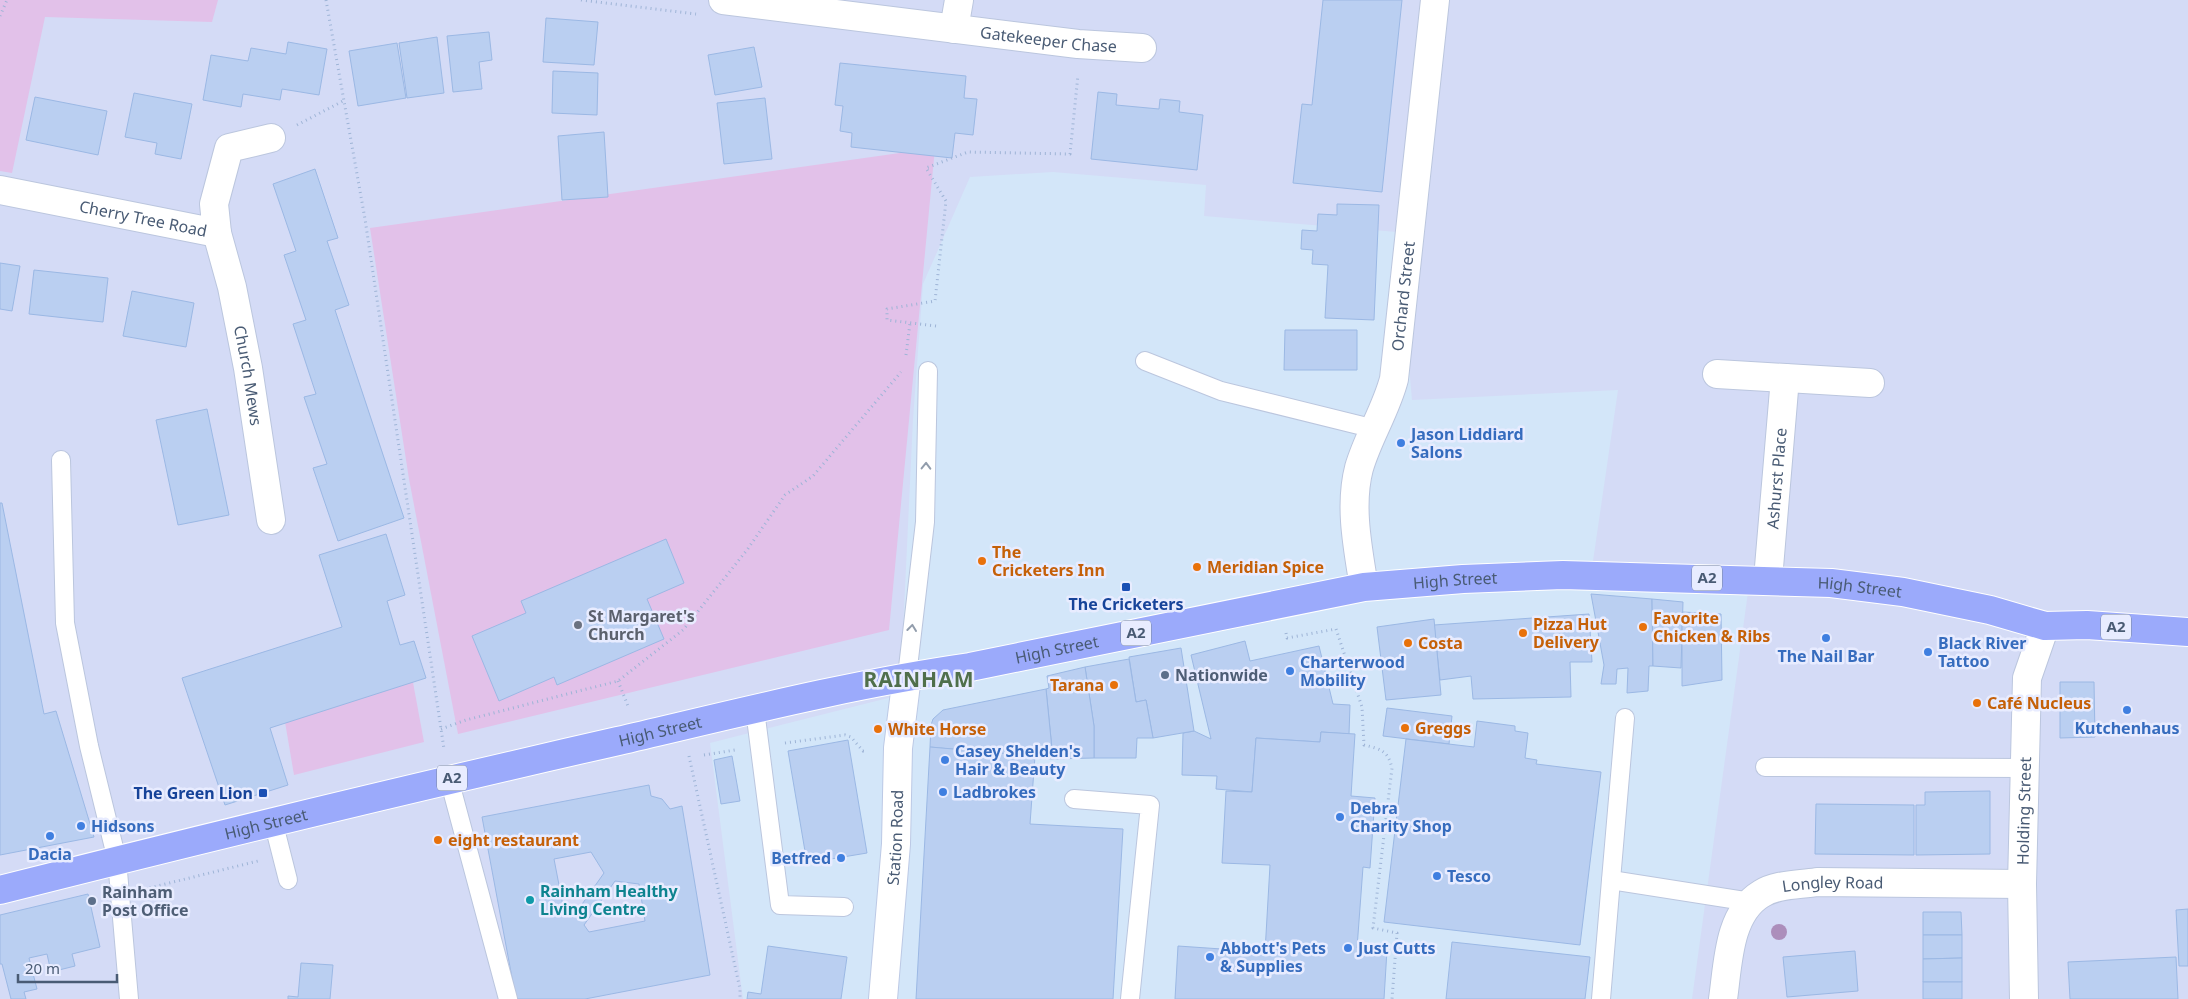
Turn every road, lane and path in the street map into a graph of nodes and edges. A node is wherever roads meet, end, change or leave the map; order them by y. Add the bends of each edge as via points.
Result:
1 (7, 0) edge
2 (326, 0) edge
3 (723, 0) edge
4 (959, 0) edge
5 (1435, 0) edge
6 (0, 16) edge
7 (954, 29) junction
8 (1078, 44) junction
9 (1142, 48) dead end
10 (345, 100) junction
11 (271, 138) joint
12 (0, 190) edge
13 (217, 233) junction
14 (910, 323) junction
15 (936, 326) dead end
16 (906, 358) dead end
17 (1145, 361) dead end
18 (905, 367) dead end
19 (928, 371) dead end
20 (1717, 374) dead end
21 (1786, 378) junction
22 (1870, 383) dead end
23 (1375, 429) junction
24 (61, 460) dead end
25 (270, 520) dead end
26 (1768, 579) junction
27 (1364, 587) junction
28 (1280, 603) junction
29 (2045, 626) junction
30 (2188, 632) edge
31 (907, 676) junction
32 (755, 710) junction
33 (1625, 718) dead end
34 (683, 726) junction
35 (441, 729) junction
36 (1765, 767) dead end
37 (2025, 768) junction
38 (449, 779) junction
39 (1074, 799) dead end
40 (273, 821) junction
41 (117, 860) junction
42 (288, 880) dead end
43 (1611, 880) junction
44 (2022, 884) junction
45 (0, 889) edge
46 (1751, 902) junction
47 (844, 907) dead end
48 (129, 999) edge
49 (508, 999) edge
50 (740, 999) edge
51 (883, 999) edge
52 (1130, 999) edge
53 (1392, 999) edge
54 (1601, 999) edge
55 (1724, 999) edge
56 (2024, 999) edge

1 - 6 path
2 - 10 path
3 - 7 street, Gatekeeper Chase
4 - 7 street
5 - 23 street, Orchard Street via 1394,379
7 - 8 street, Gatekeeper Chase
8 - 9 street, Gatekeeper Chase
8 - 14 path via 1070,154 968,152 926,168 946,201 935,300 887,309 887,320
10 - 11 path
10 - 35 path
11 - 13 street, Cherry Tree Road via 229,148 214,204
12 - 13 street, Cherry Tree Road
13 - 25 street, Church Mews via 232,287 248,368
14 - 15 path
14 - 16 path
17 - 23 lane via 1221,391
18 - 35 path via 813,476 784,495 747,550 683,630 618,681
31 -> 19 lane via 925,522
20 - 21 street
21 - 22 street
21 - 26 street, Ashurst Place
23 - 27 street, Orchard Street via 1359,470 1355,493
24 - 41 lane via 65,622 89,746
26 - 27 main road, High Street / A2 via 1563,574
26 - 29 main road, High Street / A2 via 1903,592 1990,610
27 - 28 main road, High Street / A2
28 - 31 main road, High Street / A2 via 970,668
28 - 53 path via 1287,638 1336,629 1362,707 1364,745 1383,750 1390,756 1392,768 1373,928 1397,933
29 - 30 main road, High Street / A2 via 2087,625
29 - 37 street, Holding Street via 2028,678
31 - 32 main road, High Street / A2
31 - 51 street, Station Road via 898,748 895,853
32 - 34 main road, High Street / A2
32 - 47 lane via 780,905
33 - 43 lane
34 - 38 main road, High Street / A2
34 - 50 path
35 - 38 path
36 - 37 lane
37 - 44 street, Holding Street
38 - 40 main road, High Street / A2
38 - 49 lane
39 - 52 lane via 1150,805
40 - 41 main road, High Street / A2
40 - 42 lane
41 - 45 main road, High Street / A2
41 - 48 lane
43 - 46 lane
43 - 54 lane
44 - 46 street, Longley Road via 1817,882 1785,886 1762,893
44 - 56 street, Holding Street
46 - 55 street, Longley Road via 1738,920

